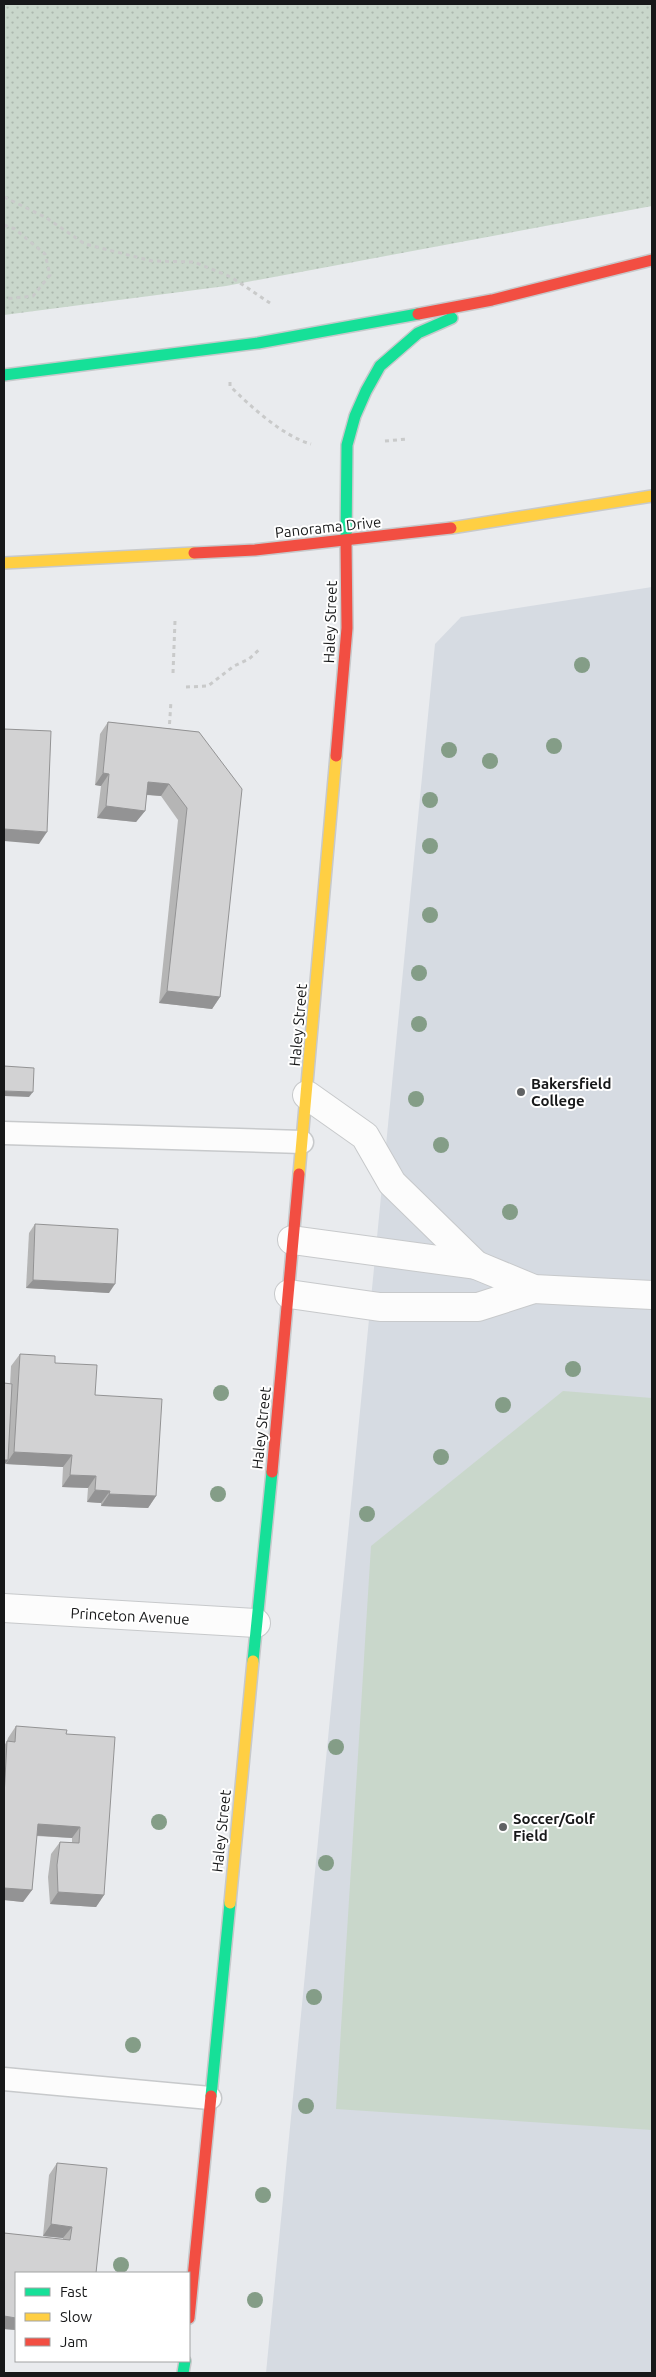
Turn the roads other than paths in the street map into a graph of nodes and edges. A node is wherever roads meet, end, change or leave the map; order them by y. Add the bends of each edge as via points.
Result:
1 (652, 260) edge
2 (492, 300) junction
3 (4, 375) edge
4 (652, 496) edge
5 (346, 540) junction
6 (4, 563) edge
7 (307, 1095) junction
8 (4, 1133) edge
9 (302, 1142) junction
10 (292, 1240) junction
11 (476, 1265) junction
12 (534, 1289) junction
13 (289, 1294) junction
14 (652, 1295) edge
15 (4, 1608) edge
16 (256, 1624) junction
17 (4, 2079) edge
18 (210, 2098) junction
19 (190, 2308) edge

1 - 2 main road
2 - 3 main road via 258,343
2 - 5 main road, Haley Street via 418,333 380,366 355,416 347,445
4 - 5 main road, Panorama Drive via 420,533
5 - 6 main road, Panorama Drive via 255,550
5 - 7 main road, Haley Street via 347,628
7 - 9 main road, Haley Street
7 - 11 street via 365,1136 392,1183
8 - 9 lane
9 - 10 main road, Haley Street
10 - 11 street
10 - 13 main road, Haley Street
11 - 12 street
12 - 13 street via 478,1307 380,1308
12 - 14 street
13 - 16 main road, Haley Street
15 - 16 street, Princeton Avenue
16 - 18 main road, Haley Street
17 - 18 lane
18 - 19 main road, Haley Street

